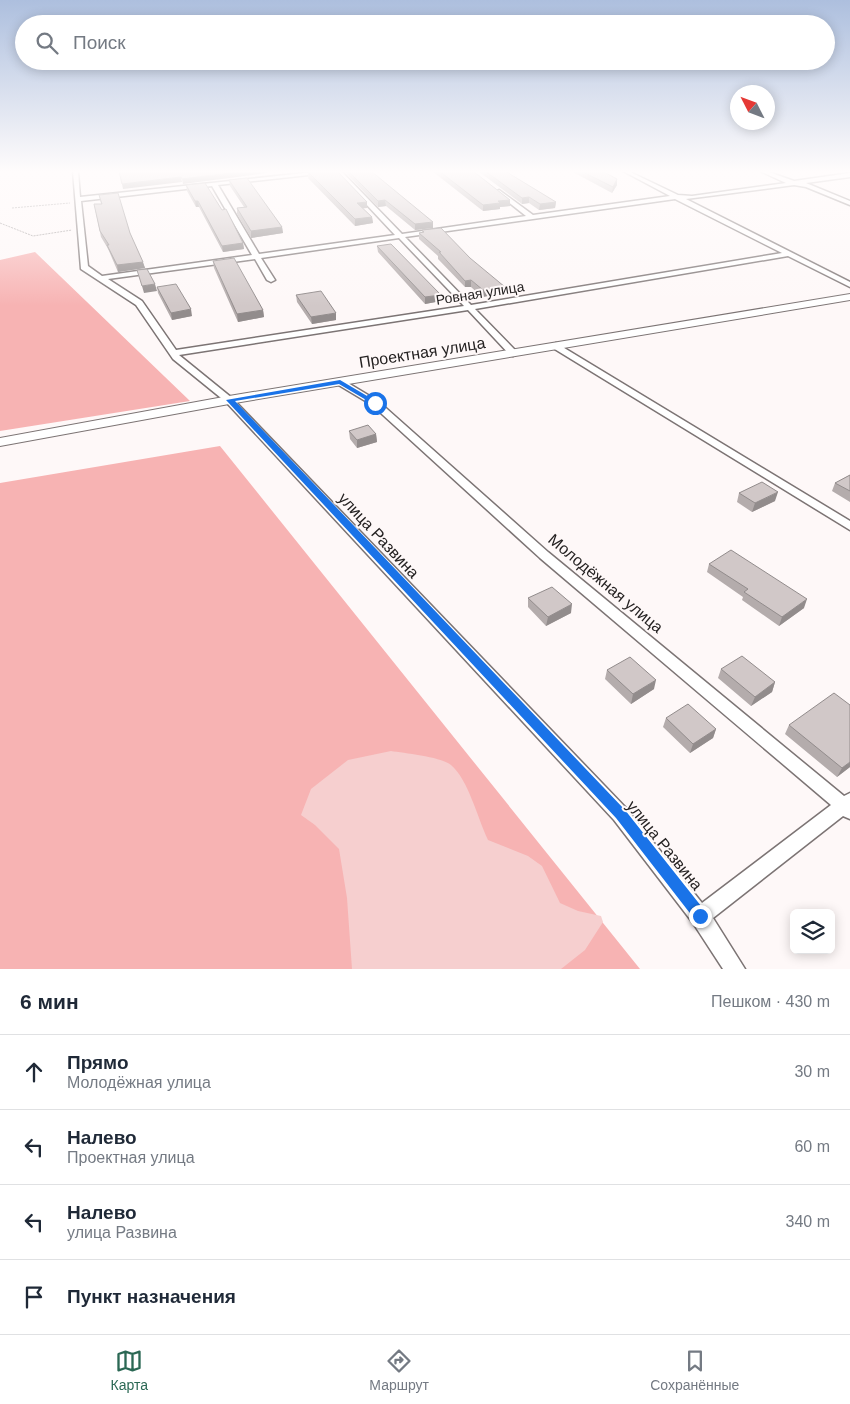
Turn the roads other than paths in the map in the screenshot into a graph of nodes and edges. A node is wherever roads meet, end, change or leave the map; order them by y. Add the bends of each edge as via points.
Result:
1 (80, 216) edge
2 (233, 216) edge
3 (381, 216) edge
4 (537, 216) edge
5 (714, 216) edge
6 (531, 217) joint
7 (400, 236) junction
8 (790, 254) junction
9 (256, 255) junction
10 (102, 278) junction
11 (271, 280) dead end
12 (850, 285) edge
13 (850, 297) edge
14 (468, 308) junction
15 (556, 346) junction
16 (173, 353) junction
17 (513, 353) junction
18 (340, 382) junction
19 (230, 400) junction
20 (0, 442) edge
21 (850, 526) edge
22 (848, 806) edge
23 (700, 916) junction
24 (735, 969) edge

1 - 10 street, улица Развина via 84,267
2 - 9 street
3 - 7 street
4 - 6 street
5 - 8 street
6 - 7 street
7 - 9 street
7 - 14 street
8 - 12 street
8 - 14 street, Ровная улица
9 - 10 street
9 - 11 street
10 - 16 street, улица Развина via 139,303
13 - 15 street, Проектная улица
14 - 16 street, Ровная улица
14 - 17 street
15 - 17 street, Проектная улица
15 - 21 street
16 - 19 street, улица Развина
17 - 18 street, Проектная улица
18 - 19 street, Проектная улица
18 - 22 street, Молодёжная улица via 375,403 544,555
19 - 20 street, Проектная улица
19 - 23 street, улица Развина via 620,814
22 - 23 street
23 - 24 street, улица Развина

